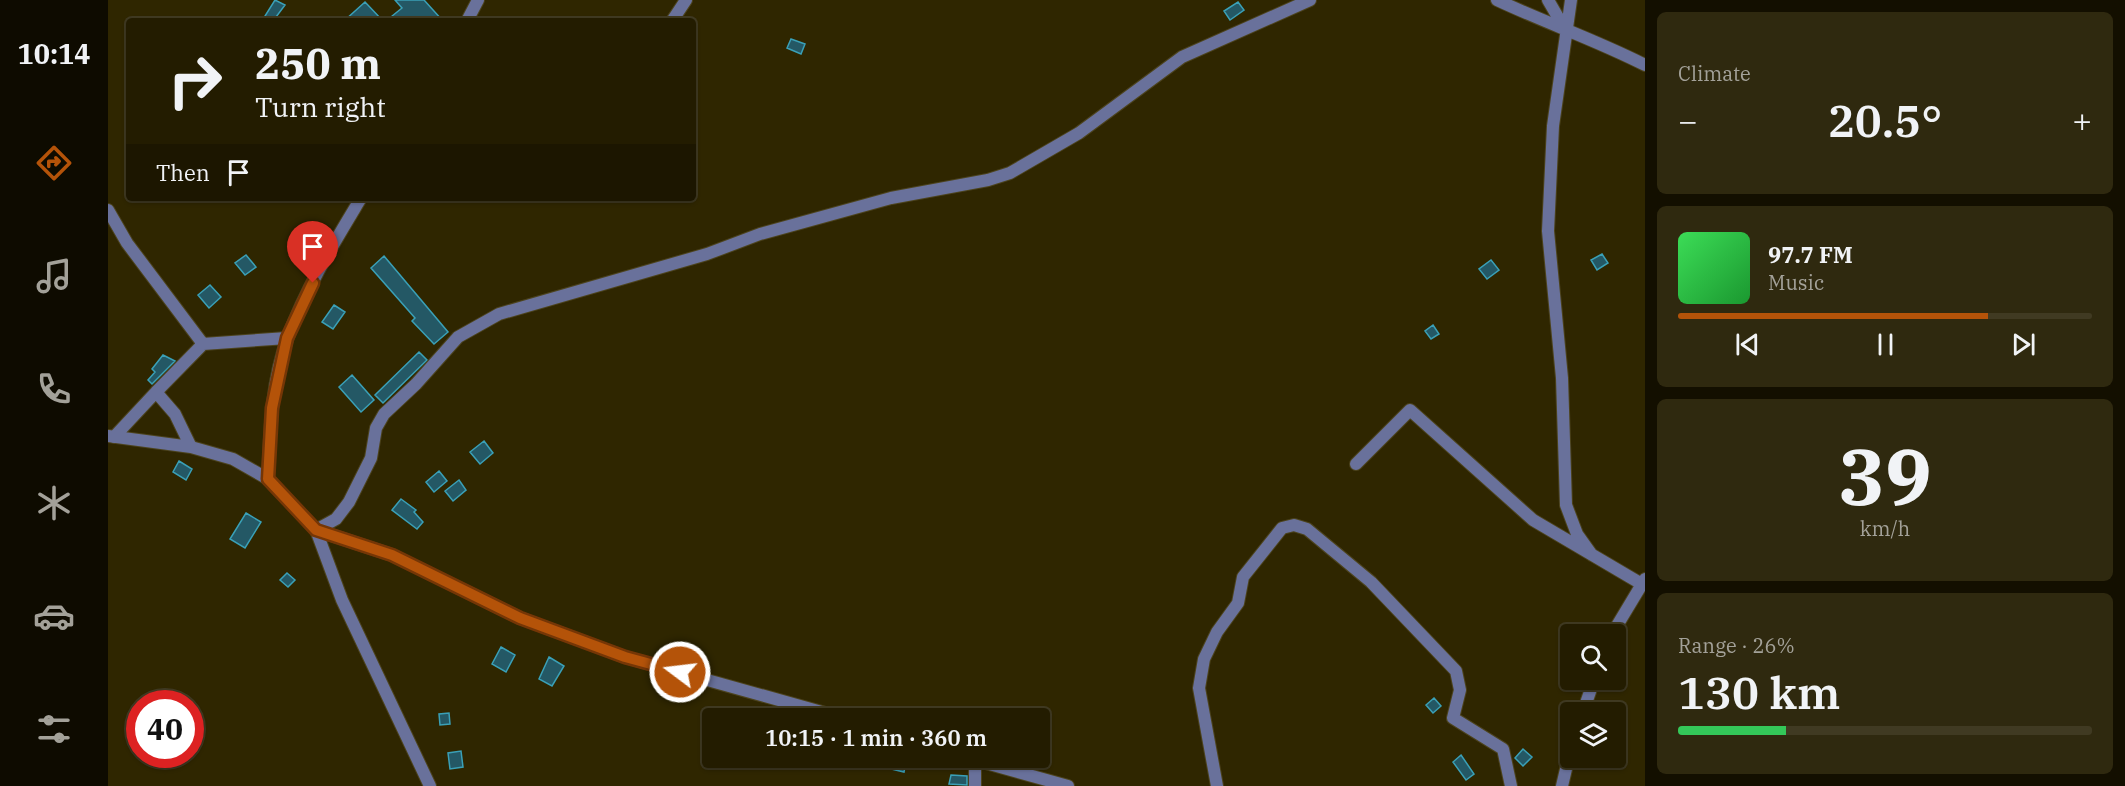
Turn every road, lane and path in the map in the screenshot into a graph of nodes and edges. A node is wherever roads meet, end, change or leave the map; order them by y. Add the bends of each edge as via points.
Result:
1 (478, 0) edge
2 (686, 0) edge
3 (1310, 0) edge
4 (1497, 0) edge
5 (1548, 0) edge
6 (1571, 0) edge
7 (469, 18) edge
8 (674, 18) edge
9 (1566, 31) junction
10 (1645, 64) edge
11 (359, 201) edge
12 (108, 210) edge
13 (287, 338) junction
14 (202, 344) junction
15 (156, 392) junction
16 (111, 437) edge
17 (191, 447) junction
18 (1356, 464) dead end
19 (268, 479) junction
20 (316, 530) junction
21 (1592, 555) junction
22 (1642, 581) edge
23 (1618, 624) edge
24 (807, 708) edge
25 (972, 768) edge
26 (1006, 768) edge
27 (1566, 768) edge
28 (430, 786) edge
29 (975, 786) edge
30 (1068, 786) edge
31 (1217, 786) edge
32 (1511, 786) edge
33 (1562, 786) edge

1 - 7 street
2 - 8 street
3 - 20 street via 1182,57 1079,133 1010,173 891,198 760,234 707,254 499,314 458,337 384,414 376,428 371,458 349,502 336,519
4 - 9 street
5 - 9 street
6 - 9 street
9 - 10 street
9 - 21 street via 1553,126 1548,231 1562,378 1566,505 1577,534
11 - 13 street via 331,246
12 - 14 street via 127,243
13 - 14 street
13 - 19 street via 272,408
14 - 15 street
15 - 16 street
15 - 17 street via 175,414
16 - 17 street
17 - 19 street via 233,459
18 - 21 street via 1410,410 1533,520
19 - 20 street
20 - 24 street via 392,555 520,618 625,657
20 - 28 street via 342,600
21 - 22 street
22 - 23 street
25 - 29 street
26 - 30 street
27 - 33 street
31 - 32 street via 1199,688 1204,659 1238,603 1243,577 1282,528 1294,525 1307,529 1371,582 1456,671 1460,690 1453,718 1503,749

